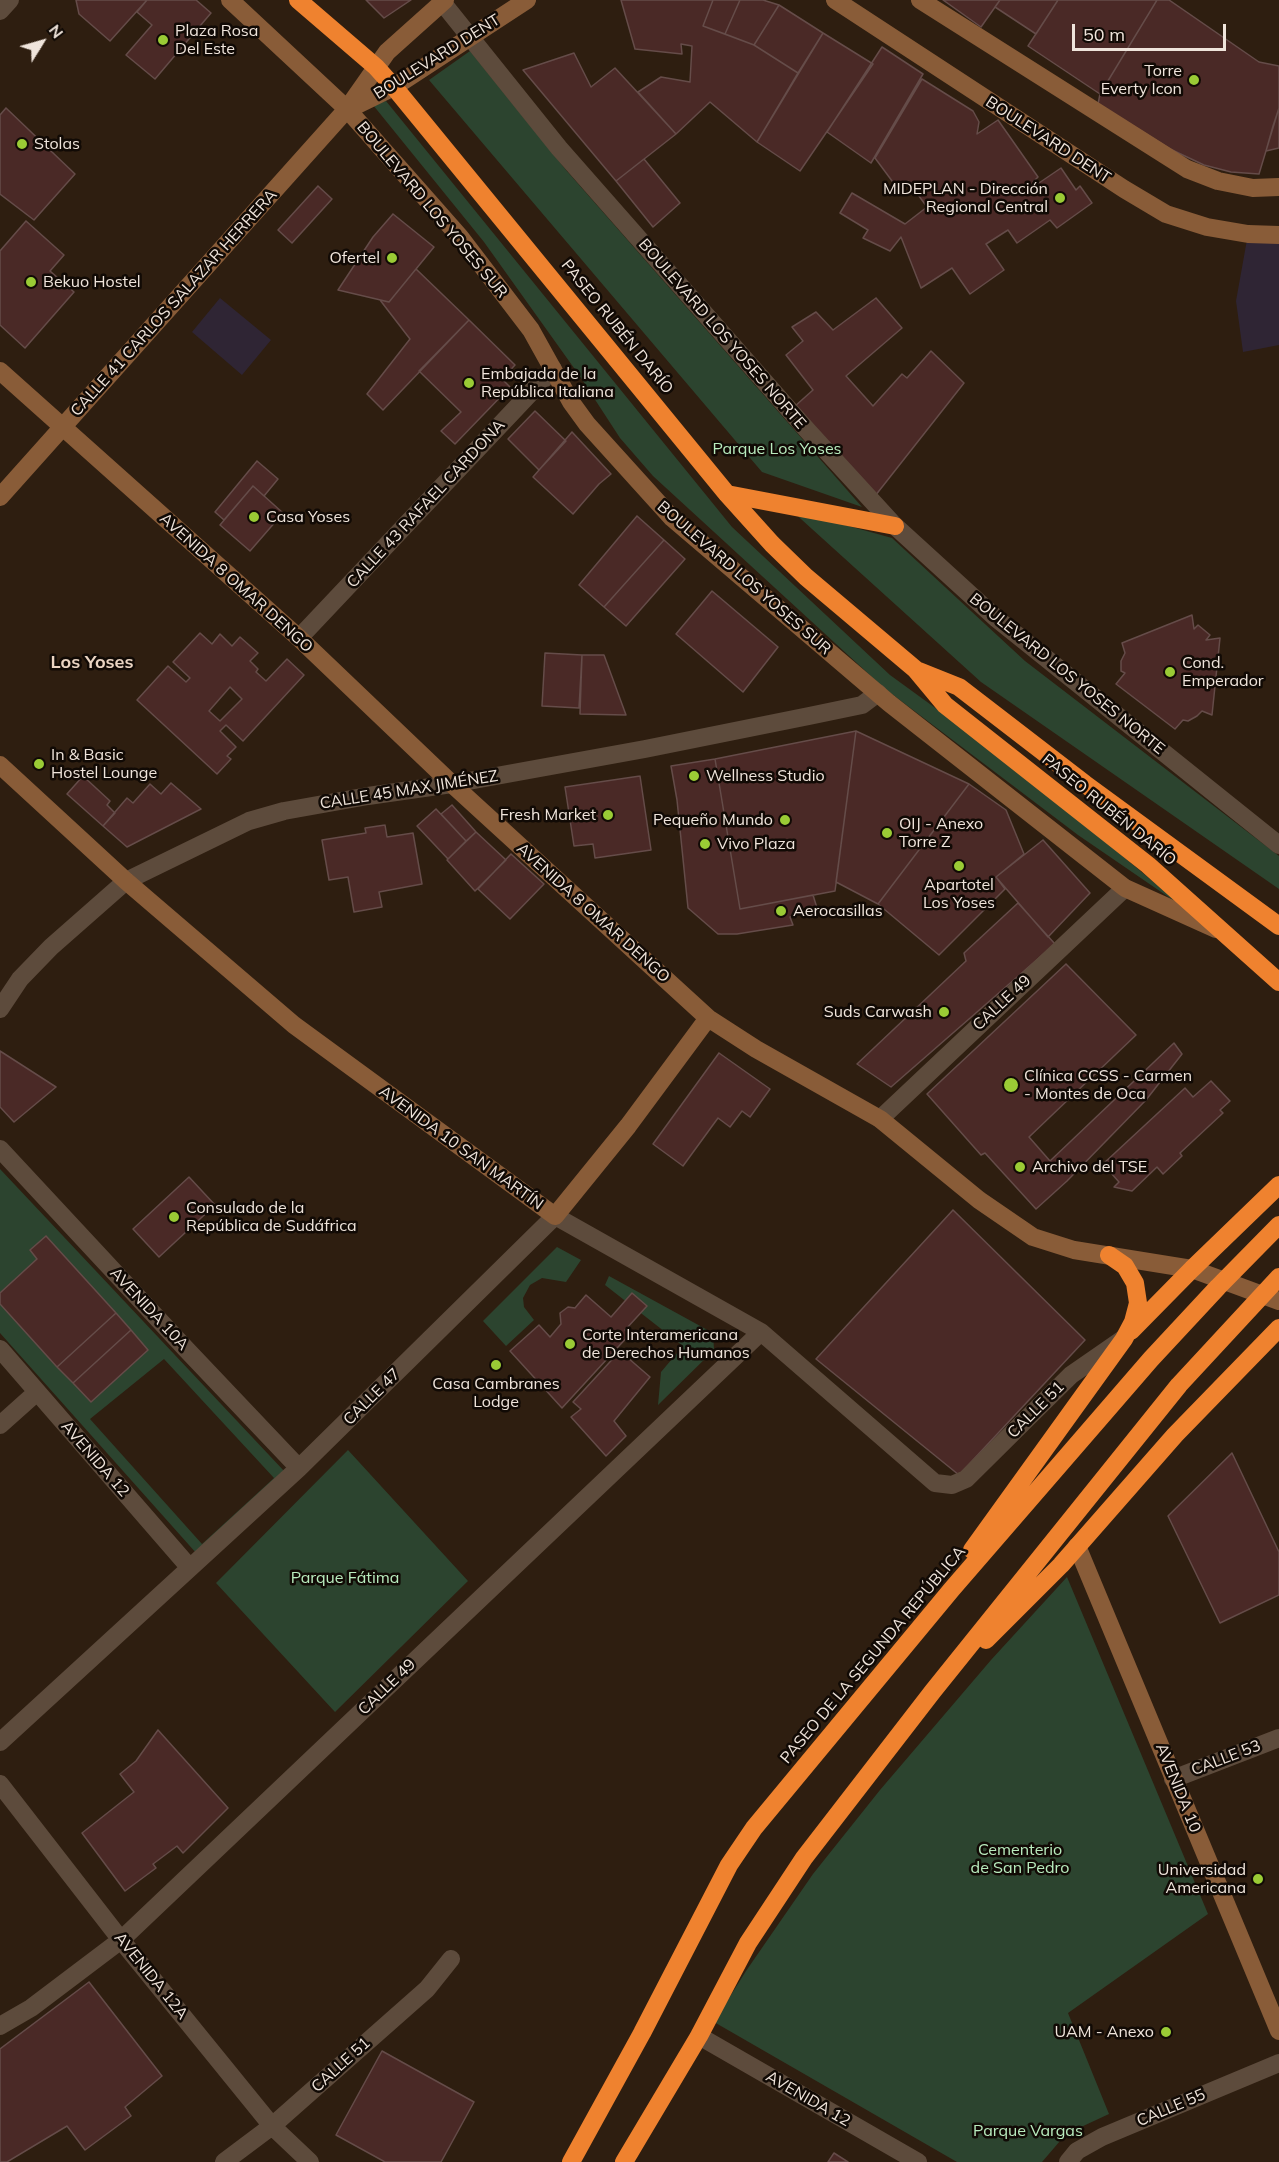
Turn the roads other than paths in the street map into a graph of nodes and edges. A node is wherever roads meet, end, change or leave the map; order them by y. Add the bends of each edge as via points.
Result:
1 (10, 0) edge
2 (230, 0) edge
3 (298, 0) edge
4 (527, 0) edge
5 (835, 0) edge
6 (920, 0) edge
7 (443, 1) edge
8 (0, 11) edge
9 (470, 38) junction
10 (376, 67) junction
11 (394, 87) junction
12 (347, 109) junction
13 (1279, 187) edge
14 (1279, 235) edge
15 (553, 369) junction
16 (0, 371) edge
17 (63, 428) junction
18 (727, 494) junction
19 (0, 497) edge
20 (895, 526) junction
21 (298, 638) junction
22 (915, 669) junction
23 (878, 693) junction
24 (0, 765) edge
25 (452, 784) junction
26 (1279, 845) edge
27 (126, 881) junction
28 (1125, 888) junction
29 (1279, 926) edge
30 (1222, 932) junction
31 (1279, 981) edge
32 (0, 1009) edge
33 (708, 1018) junction
34 (880, 1119) junction
35 (0, 1149) edge
36 (1279, 1185) edge
37 (555, 1216) junction
38 (1279, 1225) edge
39 (1109, 1255) junction
40 (1192, 1269) junction
41 (1279, 1277) edge
42 (1279, 1301) edge
43 (1279, 1328) edge
44 (761, 1332) junction
45 (1124, 1339) junction
46 (0, 1349) edge
47 (37, 1392) junction
48 (0, 1425) edge
49 (299, 1468) junction
50 (952, 1485) joint
51 (1077, 1546) junction
52 (190, 1568) junction
53 (952, 1589) junction
54 (933, 1691) junction
55 (1279, 1738) edge
56 (0, 1742) edge
57 (1173, 1779) junction
58 (0, 1784) edge
59 (121, 1940) junction
60 (451, 1959) dead end
61 (0, 2026) edge
62 (1279, 2031) edge
63 (699, 2036) junction
64 (1279, 2063) edge
65 (272, 2126) junction
66 (224, 2162) edge
67 (310, 2162) edge
68 (571, 2162) edge
69 (624, 2162) edge
70 (918, 2162) edge
71 (1068, 2162) edge

1 - 8 street
2 - 12 street, BOULEVARD LOS YOSES SUR
3 - 10 highway, PASEO RUBÉN DARÍO
4 - 9 street, BOULEVARD DENT
5 - 14 street, BOULEVARD DENT via 1166,214 1207,227
6 - 13 street via 1187,169 1230,184
7 - 9 street, BOULEVARD LOS YOSES NORTE
7 - 10 street, BOULEVARD DENT
9 - 11 street, BOULEVARD DENT
9 - 20 street, BOULEVARD LOS YOSES NORTE via 559,148
10 - 11 highway, PASEO RUBÉN DARÍO
10 - 12 street, BOULEVARD DENT
11 - 12 street, BOULEVARD DENT
11 - 18 highway, PASEO RUBÉN DARÍO
12 - 15 street, BOULEVARD LOS YOSES SUR via 460,237 531,330
12 - 17 street, CALLE 41 CARLOS SALAZAR HERRERA
15 - 21 street, CALLE 43 RAFAEL CARDONA
15 - 23 street, BOULEVARD LOS YOSES SUR via 587,424 672,518
16 - 17 street, AVENIDA 8 OMAR DENGO
17 - 19 street, CALLE 41 CARLOS SALAZAR HERRERA
17 - 21 street, AVENIDA 8 OMAR DENGO
18 - 20 highway
18 - 22 highway, PASEO RUBÉN DARÍO via 806,577
20 - 26 street, BOULEVARD LOS YOSES NORTE via 998,619
21 - 25 street, AVENIDA 8 OMAR DENGO
22 - 29 highway, PASEO RUBÉN DARÍO via 959,687
22 - 30 highway, PASEO RUBÉN DARÍO via 945,705 1148,866
23 - 25 street, CALLE 45 MAX JIMÉNEZ via 862,705
23 - 28 street, BOULEVARD LOS YOSES SUR
24 - 27 street, AVENIDA 10 SAN MARTÍN
25 - 27 street, CALLE 45 MAX JIMÉNEZ via 284,811 249,821
25 - 33 street, AVENIDA 8 OMAR DENGO
27 - 32 street, CALLE 45 MAX JIMÉNEZ via 51,947 20,979
27 - 37 street, AVENIDA 10 SAN MARTÍN via 294,1025
28 - 30 street, BOULEVARD LOS YOSES SUR
28 - 34 street, CALLE 49
30 - 31 highway, PASEO RUBÉN DARÍO
33 - 34 street, AVENIDA 8 OMAR DENGO
33 - 37 street, CALLE 47
34 - 39 street, AVENIDA 8 OMAR DENGO via 979,1200 1033,1237 1074,1250
35 - 49 street, AVENIDA 10A
36 - 40 highway
37 - 44 street, AVENIDA 10 SAN MARTÍN
37 - 49 street, CALLE 47
38 - 53 highway, PASEO DE LA SEGUNDA REPÚBLICA via 1151,1359
39 - 40 street, AVENIDA 8 OMAR DENGO
39 - 45 highway via 1125,1266 1135,1284 1138,1303
40 - 42 street, AVENIDA 8 OMAR DENGO
40 - 45 highway
41 - 54 highway via 1179,1385
43 - 51 highway via 1175,1435
44 - 50 street, AVENIDA 10 SAN MARTÍN via 935,1483
44 - 59 street, CALLE 49
45 - 50 street, CALLE 51 via 1071,1375 966,1479
45 - 53 highway via 971,1551
46 - 47 street, AVENIDA 12
47 - 48 street
47 - 52 street, AVENIDA 12
49 - 52 street, CALLE 47
51 - 54 highway
51 - 57 street, AVENIDA 10
52 - 56 street, CALLE 47
53 - 68 highway, PASEO DE LA SEGUNDA REPÚBLICA via 774,1804 729,1865
54 - 63 highway via 804,1857 748,1943
55 - 57 street, CALLE 53
57 - 62 street, AVENIDA 10
58 - 59 street, AVENIDA 12A
59 - 61 street, CALLE 49 via 31,2008
59 - 65 street, AVENIDA 12A
60 - 65 street, CALLE 51 via 427,1989
63 - 69 highway
63 - 70 street, AVENIDA 12
64 - 71 street, CALLE 55 via 1102,2137 1077,2151
65 - 66 street, CALLE 51
65 - 67 street, AVENIDA 12A

